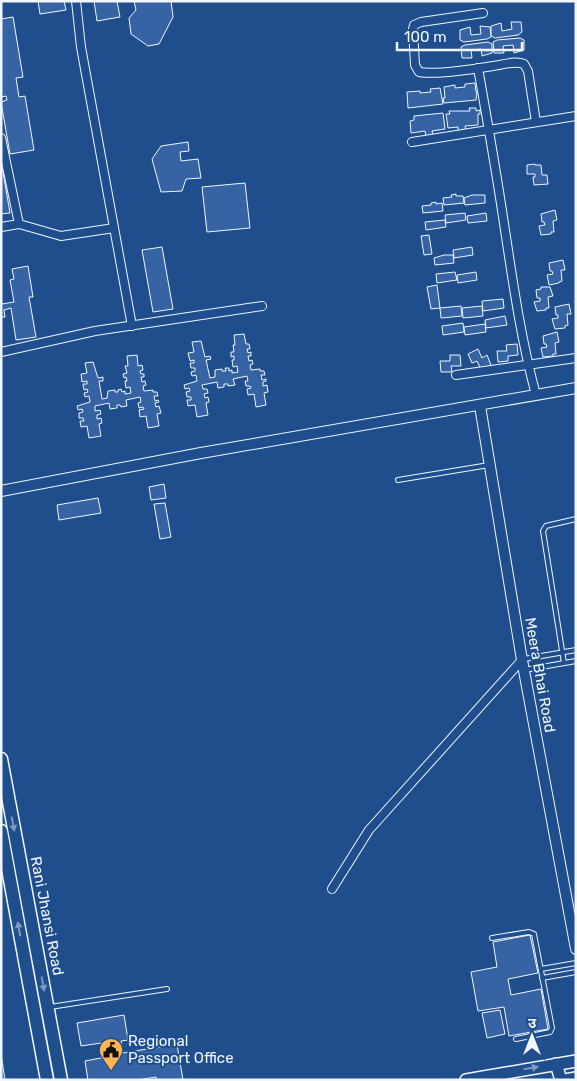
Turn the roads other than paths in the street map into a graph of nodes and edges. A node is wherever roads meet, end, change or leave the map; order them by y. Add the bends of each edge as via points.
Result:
1 (76, 1) edge
2 (482, 13) dead end
3 (478, 68) junction
4 (576, 116) edge
5 (536, 122) junction
6 (489, 130) junction
7 (1, 138) edge
8 (412, 142) dead end
9 (19, 224) junction
10 (1, 227) edge
11 (114, 228) junction
12 (262, 306) dead end
13 (132, 326) junction
14 (1, 352) edge
15 (576, 358) edge
16 (528, 366) junction
17 (456, 375) dead end
18 (576, 388) edge
19 (536, 395) junction
20 (480, 406) junction
21 (490, 465) junction
22 (398, 480) dead end
23 (1, 491) edge
24 (576, 519) edge
25 (576, 650) edge
26 (562, 653) junction
27 (576, 661) edge
28 (564, 663) junction
29 (523, 665) junction
30 (1, 759) edge
31 (1, 830) edge
32 (332, 890) dead end
33 (492, 938) dead end
34 (576, 949) edge
35 (576, 963) edge
36 (541, 969) junction
37 (576, 972) edge
38 (542, 978) junction
39 (167, 989) dead end
40 (47, 1007) junction
41 (516, 1039) dead end
42 (576, 1061) edge
43 (556, 1064) junction
44 (576, 1078) edge
45 (47, 1080) edge
46 (61, 1080) edge
47 (466, 1080) edge
48 (561, 1080) edge
49 (565, 1080) edge

1 - 11 street
2 - 3 street via 421,22 413,29 415,65 419,72
3 - 5 street via 524,64
3 - 6 street
4 - 5 street
5 - 6 street
6 - 8 street
6 - 16 street
7 - 9 street
9 - 10 street
9 - 11 street via 61,236
11 - 13 street
12 - 13 street
13 - 14 street
15 - 16 street
16 - 17 street
16 - 19 street
18 - 19 street
19 - 20 street
20 - 21 street, Meera Bhai Road
20 - 23 street
21 - 22 lane
21 - 29 street, Meera Bhai Road
24 - 26 lane via 546,526 543,531
25 - 26 lane
26 - 28 lane
26 - 29 lane
27 - 28 lane
28 - 29 lane
29 - 32 street via 368,830
29 - 34 street, Meera Bhai Road
30 -> 40 highway, Rani Jhansi Road
45 -> 31 highway, Rani Jhansi Road
33 - 36 lane via 534,934
35 - 36 lane
36 - 38 lane
37 - 38 lane
38 - 41 lane via 552,1028 550,1032
39 - 40 lane
40 - 46 highway, Rani Jhansi Road
42 - 43 main road
47 -> 43 main road
43 - 48 main road
44 - 49 main road

